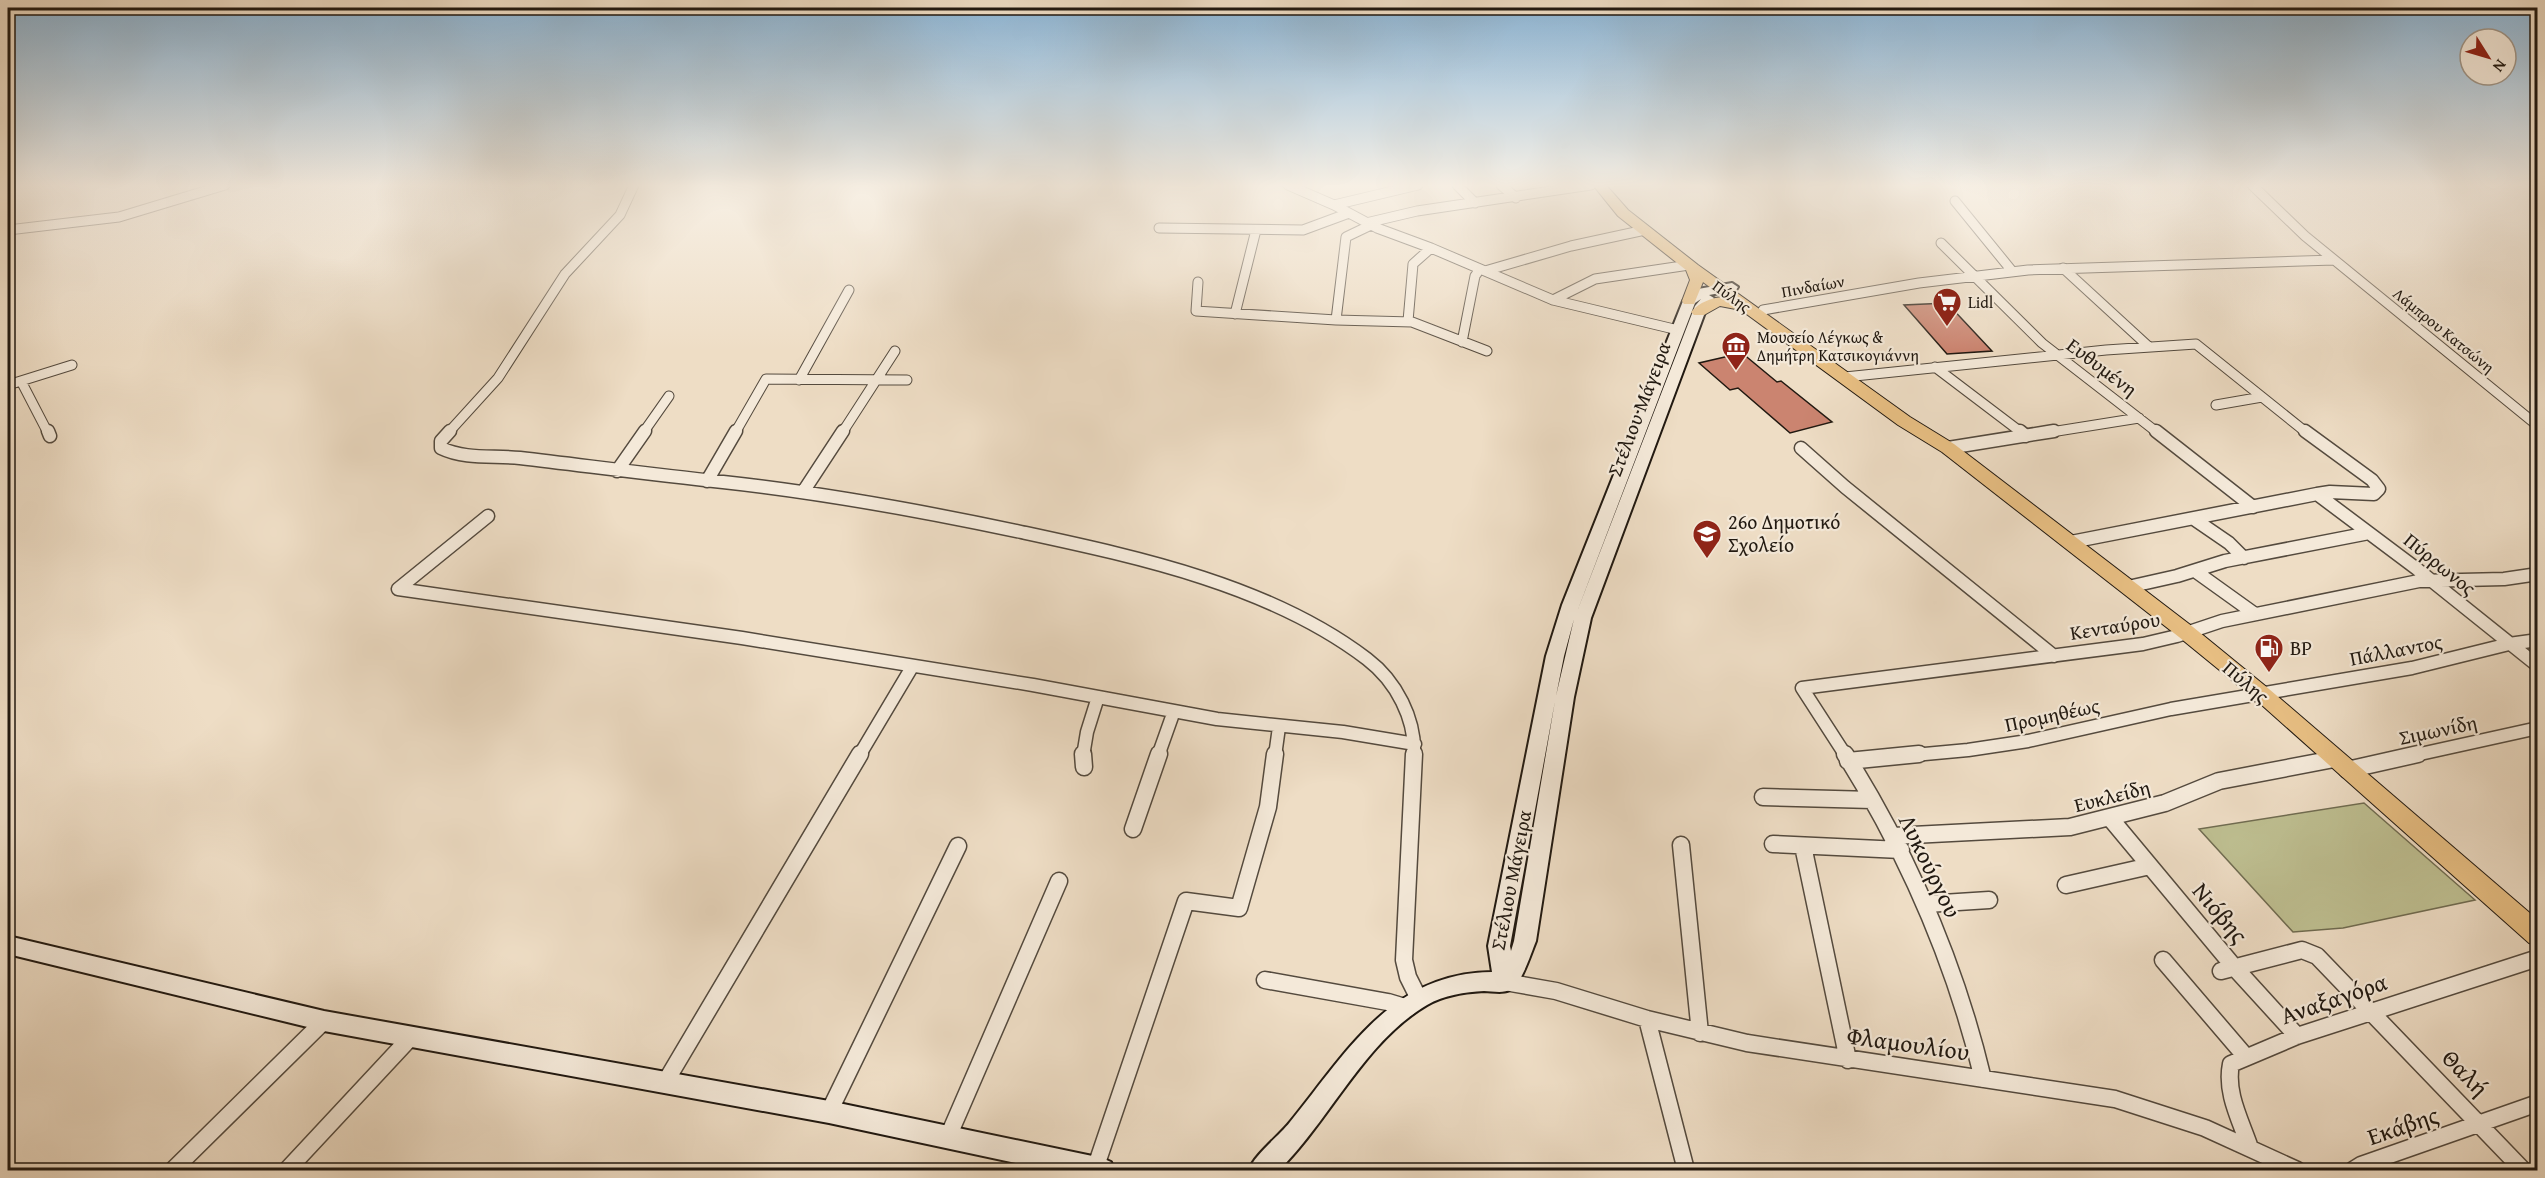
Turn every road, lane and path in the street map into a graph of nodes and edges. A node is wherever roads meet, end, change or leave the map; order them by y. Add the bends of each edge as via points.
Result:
1 (596, 240) edge
2 (1254, 240) edge
3 (1345, 240) edge
4 (1410, 240) edge
5 (1599, 240) edge
6 (1658, 240) edge
7 (1667, 240) edge
8 (1987, 240) edge
9 (2310, 240) edge
10 (1941, 243) dead end
11 (1431, 248) junction
12 (2334, 260) junction
13 (1691, 266) junction
14 (2063, 268) junction
15 (1482, 270) junction
16 (2012, 271) junction
17 (1975, 276) junction
18 (1198, 282) dead end
19 (849, 290) dead end
20 (1730, 290) junction
21 (1553, 300) junction
22 (1694, 306) junction
23 (1756, 309) junction
24 (1235, 314) junction
25 (1336, 320) junction
26 (1408, 321) junction
27 (1678, 330) junction
28 (1462, 342) junction
29 (2148, 346) junction
30 (895, 351) dead end
31 (1487, 351) dead end
32 (2057, 355) junction
33 (72, 365) dead end
34 (1935, 368) junction
35 (1850, 377) junction
36 (799, 380) junction
37 (876, 380) junction
38 (907, 380) dead end
39 (21, 381) junction
40 (8, 385) edge
41 (669, 396) dead end
42 (2262, 398) junction
43 (2216, 405) dead end
44 (2139, 418) junction
45 (2538, 426) edge
46 (50, 436) dead end
47 (2026, 436) junction
48 (1945, 446) junction
49 (1801, 448) dead end
50 (617, 471) junction
51 (707, 482) junction
52 (803, 492) junction
53 (2317, 494) junction
54 (2253, 507) junction
55 (488, 516) dead end
56 (2194, 519) junction
57 (2369, 533) junction
58 (2071, 542) junction
59 (2244, 558) junction
60 (2195, 571) junction
61 (2538, 574) edge
62 (2430, 580) junction
63 (2128, 587) junction
64 (2254, 614) junction
65 (2186, 632) junction
66 (2538, 640) edge
67 (2509, 644) junction
68 (2054, 656) junction
69 (2538, 666) edge
70 (912, 667) junction
71 (1802, 688) joint
72 (2262, 694) junction
73 (1098, 697) junction
74 (1174, 711) junction
75 (1279, 727) junction
76 (2538, 728) edge
77 (1415, 744) junction
78 (1848, 761) junction
79 (2341, 764) junction
80 (1084, 767) dead end
81 (1763, 797) dead end
82 (1872, 800) junction
83 (2110, 818) junction
84 (1133, 829) dead end
85 (1897, 843) junction
86 (1773, 844) dead end
87 (1681, 845) dead end
88 (958, 846) dead end
89 (1803, 846) junction
90 (2150, 866) junction
91 (1059, 881) dead end
92 (2066, 885) dead end
93 (1989, 900) dead end
94 (1927, 904) junction
95 (2536, 932) edge
96 (8, 945) edge
97 (2538, 958) edge
98 (2163, 960) dead end
99 (2228, 970) junction
100 (1265, 980) dead end
101 (1505, 982) junction
102 (1413, 1003) junction
103 (2372, 1010) junction
104 (1647, 1019) junction
105 (324, 1021) junction
106 (1700, 1033) junction
107 (2297, 1036) junction
108 (411, 1037) junction
109 (2246, 1058) junction
110 (1848, 1060) junction
111 (1983, 1079) junction
112 (666, 1081) junction
113 (2538, 1103) edge
114 (829, 1112) junction
115 (2481, 1125) junction
116 (948, 1137) junction
117 (2250, 1148) junction
118 (173, 1170) edge
119 (287, 1170) edge
120 (1099, 1170) edge
121 (1261, 1170) edge
122 (1686, 1170) edge
123 (2297, 1170) edge
124 (2353, 1170) edge
125 (2523, 1170) edge

1 - 50 street via 565,274 498,378 440,446 446,451
2 - 24 street
3 - 25 street
4 - 11 street
5 - 15 street
6 - 13 main road, Πύλης
7 - 20 main road, Πύλης
8 - 16 street
9 - 12 street, Λάμπρου Κατσώνη
10 - 17 street, Ευθυμένη
11 - 15 street
11 - 26 street via 1413,263
12 - 14 street, Πινδαίων
12 - 45 street, Λάμπρου Κατσώνη
13 - 20 main road, Πύλης
13 - 21 street via 1595,279
13 - 22 main road via 1697,280
14 - 16 street, Πινδαίων
14 - 29 street
15 - 21 street
15 - 28 street via 1475,276
16 - 17 street, Πινδαίων
17 - 23 street, Πινδαίων
17 - 32 street, Ευθυμένη
18 - 24 street via 1196,311
19 - 36 street
20 - 22 main road
20 - 23 main road, Πύλης
21 - 27 street
22 - 23 main road via 1722,301
22 - 27 main road, Στέλιου Μάγειρα
22 - 101 main road, Στέλιου Μάγειρα via 1583,618 1565,697 1525,941
23 - 35 main road, Πύλης
24 - 25 street
25 - 26 street
26 - 28 street
27 - 101 main road, Στέλιου Μάγειρα via 1570,605 1555,656 1499,946
28 - 31 street
29 - 32 street
29 - 42 street via 2198,345
30 - 37 street
32 - 34 street
32 - 44 street, Ευθυμένη
33 - 39 street
34 - 35 street
34 - 47 street
35 - 48 main road, Πύλης via 1919,432
36 - 37 street
36 - 51 street via 766,379
37 - 38 street
37 - 52 street
39 - 40 street
39 - 46 street
41 - 50 street
42 - 43 street
42 - 53 street via 2379,489 2374,494
44 - 47 street
44 - 54 street, Ευθυμένη
47 - 48 street
48 - 58 main road, Πύλης
49 - 68 street
50 - 51 street
51 - 52 street
52 - 77 street via 936,513 1110,551 1172,567 1270,605 1346,642 1382,672 1409,710
53 - 54 street
53 - 57 street, Πύρρωνος
54 - 56 street
55 - 70 street via 398,589 742,638
56 - 58 street
56 - 59 street
57 - 59 street
57 - 62 street, Πύρρωνος
58 - 63 main road, Πύλης
59 - 60 street
60 - 63 street
60 - 64 street
61 - 62 street, Κενταύρου via 2504,579
62 - 64 street, Κενταύρου
62 - 67 street, Πύρρωνος
63 - 65 main road, Πύλης
64 - 65 street, Κενταύρου
65 - 68 street, Κενταύρου via 2143,644
65 - 72 main road, Πύλης
66 - 67 street, Πάλλαντος
67 - 69 street, Πύρρωνος
67 - 72 street, Πάλλαντος via 2412,668
68 - 71 street, Κενταύρου
70 - 73 street
70 - 112 street
71 - 78 street, Λυκούργου
72 - 78 street, Προμηθέως via 2018,742
72 - 79 main road, Πύλης
73 - 74 street
73 - 80 street via 1084,742
74 - 75 street
74 - 84 street
75 - 77 street
75 - 120 street via 1268,807 1239,908 1186,901
76 - 79 street, Σιμωνίδη
77 - 102 street via 1404,960
78 - 82 street, Λυκούργου
79 - 83 street, Ευκλείδη via 2219,781 2182,797
79 - 95 main road, Πύλης
81 - 82 street
82 - 85 street, Λυκούργου
83 - 85 street, Ευκλείδη via 2070,827
83 - 90 street, Νιόβης
85 - 89 street, Ευκλείδη
85 - 94 street, Λυκούργου
86 - 89 street, Ευκλείδη
87 - 106 street
88 - 114 street
89 - 110 street
90 - 92 street
90 - 99 street, Νιόβης
91 - 116 street
93 - 94 street
94 - 111 street, Λυκούργου via 1972,1030
96 - 105 main road
97 - 103 street, Αναξαγόρα
98 - 109 street
99 - 103 street, Θαλή via 2302,950 2310,952
99 - 107 street, Νιόβης
100 - 102 street
101 - 102 main road via 1461,983
101 - 104 street, Φλαμουλίου via 1556,991
102 - 121 main road via 1366,1048 1290,1141
103 - 107 street, Αναξαγόρα
103 - 115 street, Θαλή
104 - 106 street, Φλαμουλίου
104 - 122 street
105 - 108 main road
105 - 118 street
106 - 110 street, Φλαμουλίου
107 - 109 street, Αναξαγόρα
108 - 112 main road
108 - 119 street
109 - 117 street, Αναξαγόρα via 2231,1064 2228,1074
110 - 111 street, Φλαμουλίου
111 - 117 street, Φλαμουλίου via 2115,1100 2180,1119
112 - 114 main road
113 - 115 street, Εκάβης
114 - 116 main road
115 - 124 street, Εκάβης
115 - 125 street, Θαλή
116 - 120 main road
117 - 123 street, Φλαμουλίου

